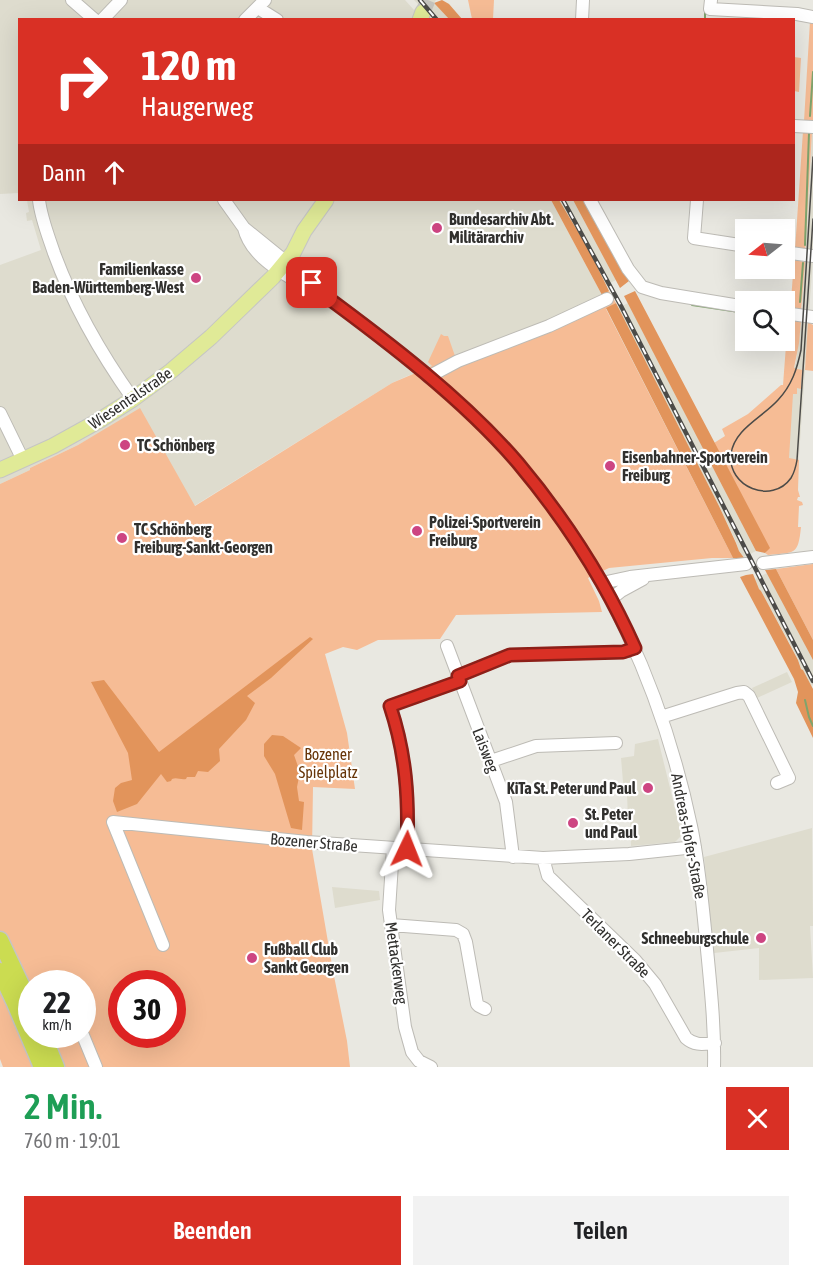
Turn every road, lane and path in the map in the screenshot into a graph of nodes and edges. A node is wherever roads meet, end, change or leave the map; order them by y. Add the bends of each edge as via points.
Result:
1 (72, 0) edge
2 (121, 0) edge
3 (583, 0) edge
4 (711, 0) edge
5 (261, 4) edge
6 (83, 15) edge
7 (813, 17) edge
8 (104, 18) edge
9 (247, 18) edge
10 (275, 18) edge
11 (582, 18) edge
12 (795, 126) edge
13 (813, 127) edge
14 (39, 201) edge
15 (225, 201) edge
16 (325, 201) edge
17 (591, 201) edge
18 (697, 201) edge
19 (735, 244) edge
20 (795, 254) edge
21 (813, 256) edge
22 (279, 263) junction
23 (607, 299) dead end
24 (735, 305) edge
25 (795, 315) edge
26 (813, 318) edge
27 (428, 377) junction
28 (133, 399) junction
29 (0, 412) edge
30 (22, 460) junction
31 (0, 470) edge
32 (813, 557) edge
33 (763, 563) dead end
34 (746, 564) dead end
35 (652, 575) junction
36 (602, 583) junction
37 (611, 599) junction
38 (447, 646) dead end
39 (635, 648) junction
40 (459, 678) junction
41 (661, 717) junction
42 (616, 743) dead end
43 (491, 761) junction
44 (777, 783) dead end
45 (695, 847) junction
46 (393, 848) junction
47 (407, 849) junction
48 (513, 857) junction
49 (543, 858) junction
50 (391, 925) junction
51 (0, 940) edge
52 (163, 945) dead end
53 (0, 971) edge
54 (18, 978) edge
55 (18, 1004) edge
56 (485, 1009) dead end
57 (715, 1043) junction
58 (39, 1048) edge
59 (43, 1048) edge
60 (88, 1048) edge
61 (40, 1067) edge
62 (56, 1067) edge
63 (96, 1067) edge
64 (430, 1067) edge
65 (714, 1067) edge

1 - 6 street
2 - 8 street
3 - 11 street
4 - 7 street via 710,9
5 - 9 street
5 - 10 street
12 - 13 street
14 - 28 street via 65,279 88,327
15 - 22 street, Andreas-Hofer-Straße via 244,228
16 - 22 main road, Wiesentalstraße
17 - 24 street via 642,287
18 - 19 street via 694,238
20 - 21 street
22 - 27 street, Andreas-Hofer-Straße
22 - 28 main road, Wiesentalstraße via 211,337
23 - 27 street
25 - 26 street
27 - 36 street, Andreas-Hofer-Straße via 517,462 549,502
28 - 30 main road, Wiesentalstraße via 83,430
29 - 30 street
30 - 31 main road, Wiesentalstraße
32 - 33 street
34 - 35 street
35 - 36 street
35 - 37 street
36 - 37 street, Andreas-Hofer-Straße
37 - 39 street, Andreas-Hofer-Straße
38 - 40 street, Laisweg
39 - 40 street via 623,652 510,655
39 - 41 street, Andreas-Hofer-Straße
40 - 43 street, Laisweg
40 - 47 street via 390,706 406,783
41 - 44 street via 744,693 749,696 789,778
41 - 45 street, Andreas-Hofer-Straße via 681,781
42 - 43 street via 536,746
43 - 48 street, Laisweg via 506,802
45 - 49 street, Bozener Straße
45 - 57 street, Andreas-Hofer-Straße
46 - 47 street, Bozener Straße
46 - 50 street, Mettackerweg
46 - 52 street, Bozener Straße via 113,822
47 - 48 street, Bozener Straße
48 - 49 street, Bozener Straße
49 - 57 street, Terlaner Straße via 548,876 655,984 686,1038 696,1044
50 - 56 street via 456,930 463,934 477,1004
50 - 64 street, Mettackerweg via 411,1052
51 - 54 highway
53 - 55 highway
57 - 65 street, Andreas-Hofer-Straße
58 - 61 highway
59 - 62 highway
60 - 63 street

